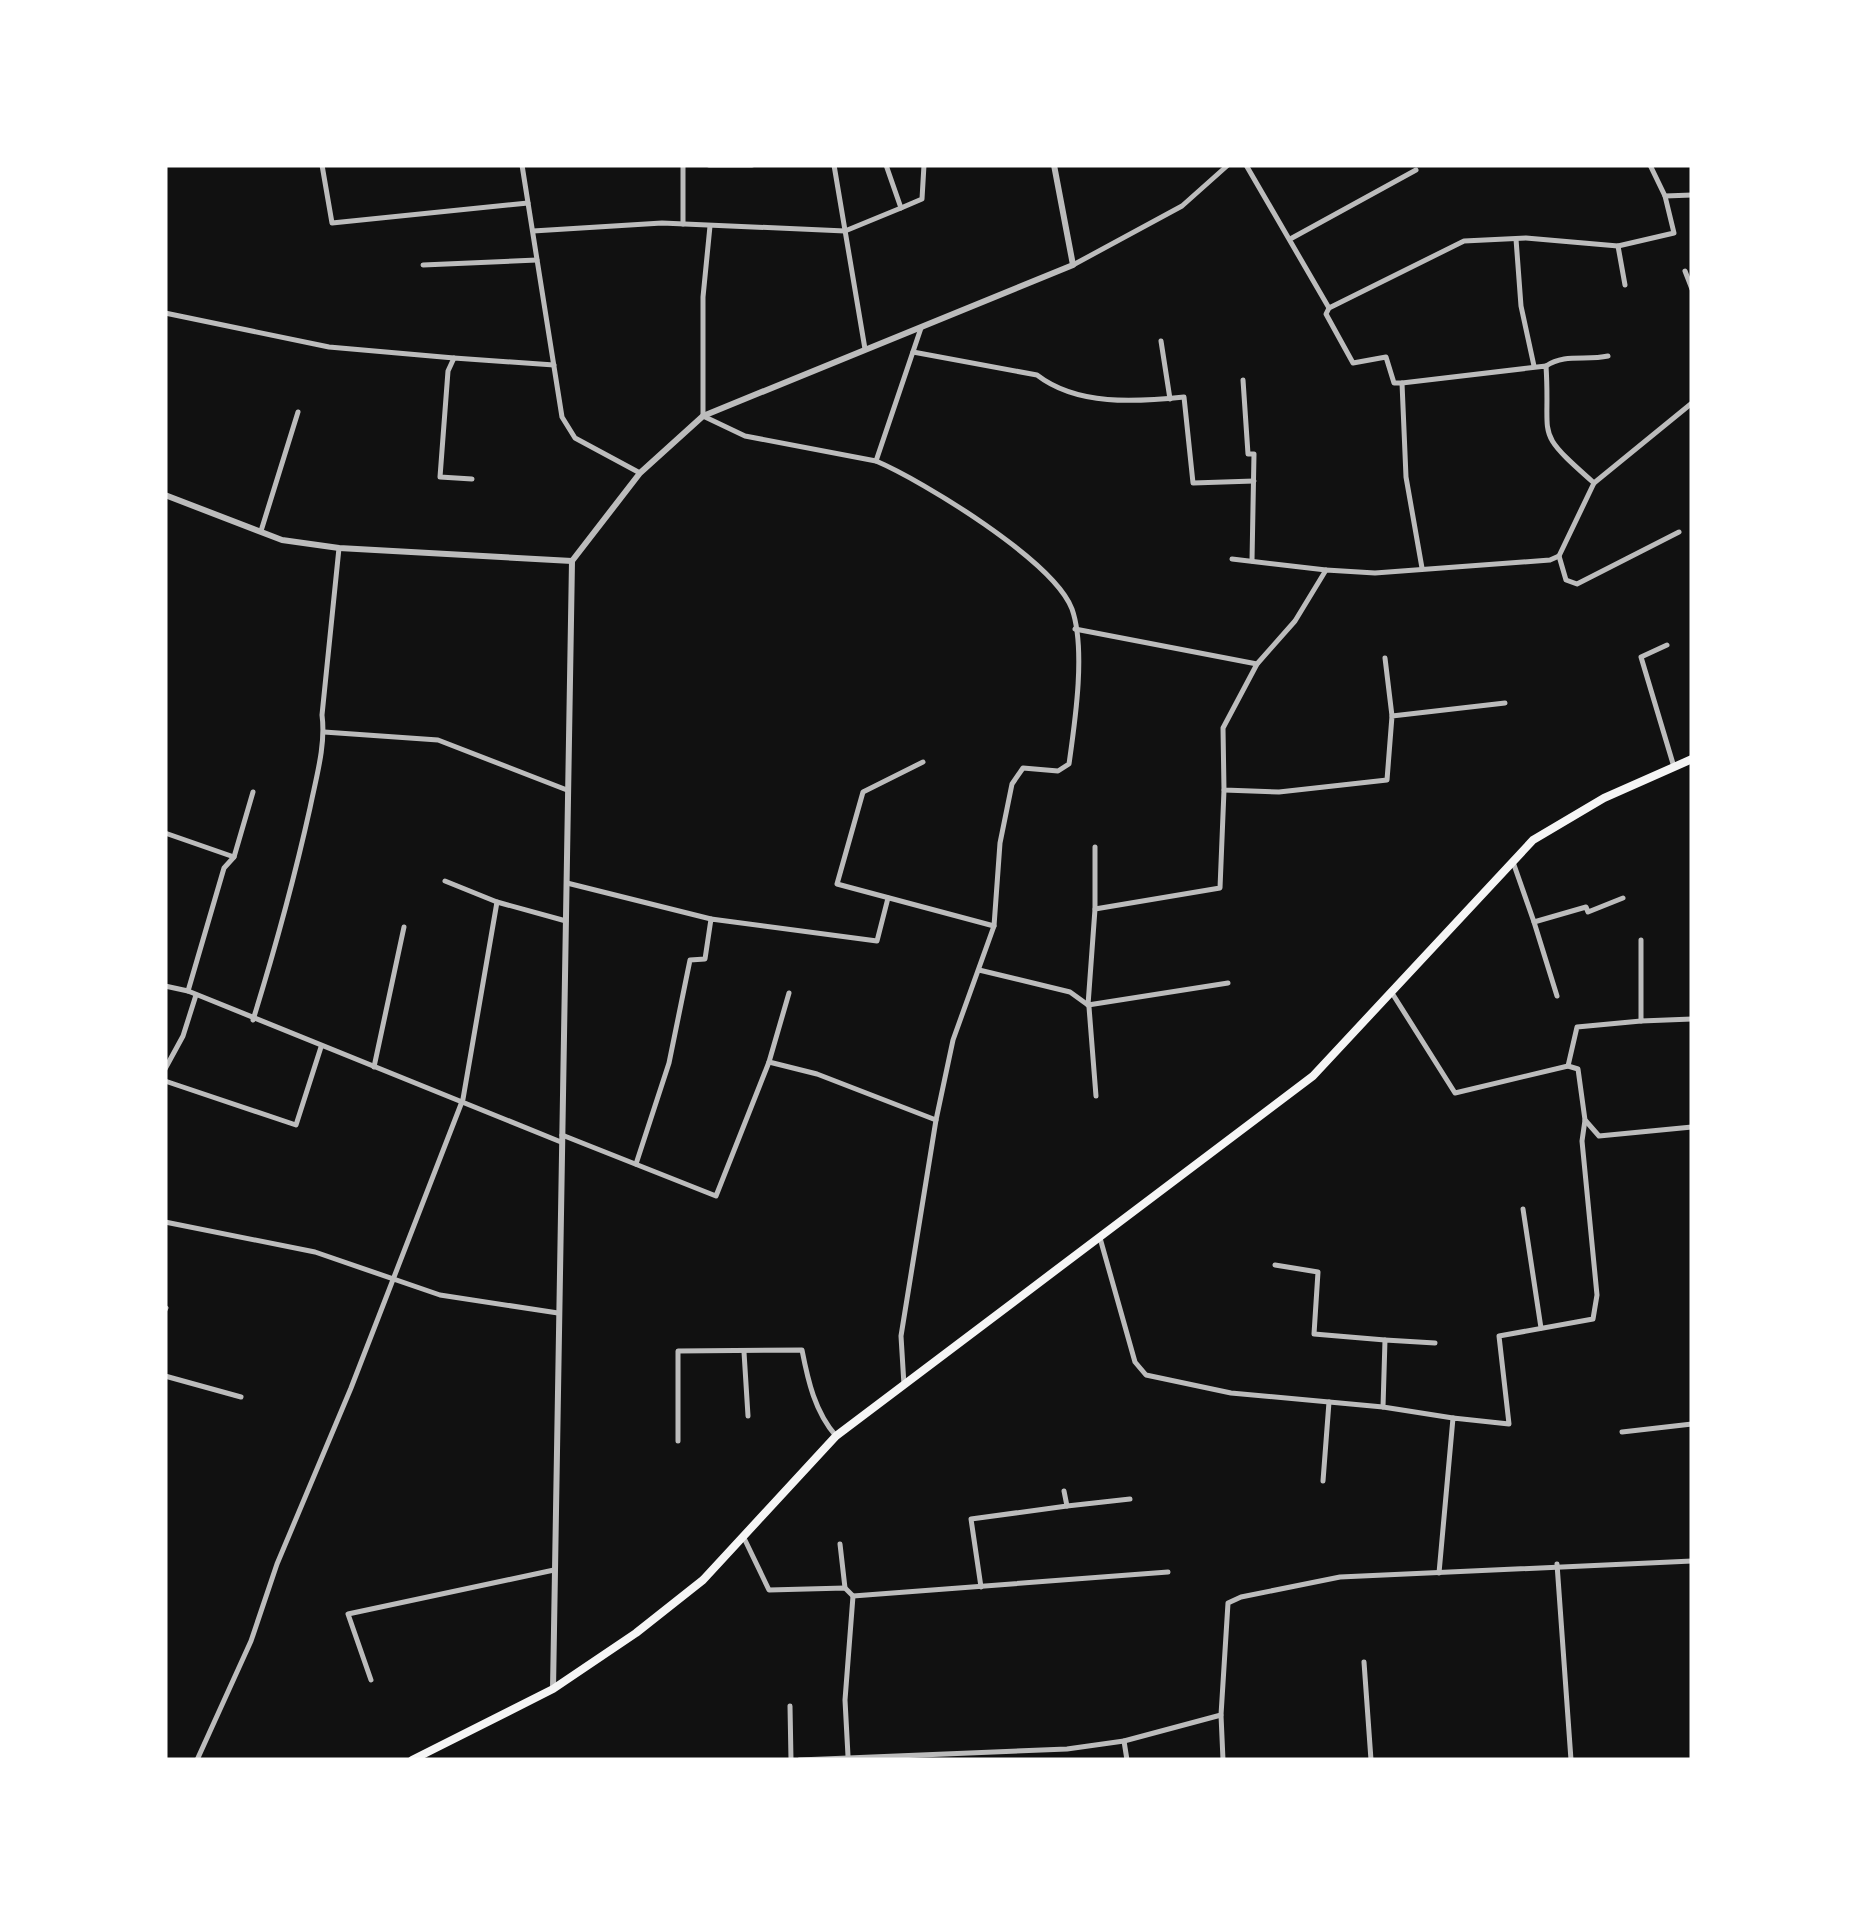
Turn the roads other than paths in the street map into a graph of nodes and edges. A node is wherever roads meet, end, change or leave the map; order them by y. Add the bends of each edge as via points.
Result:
1 (322, 165) edge
2 (522, 165) edge
3 (683, 165) edge
4 (709, 165) edge
5 (752, 165) edge
6 (834, 165) edge
7 (886, 165) edge
8 (924, 165) edge
9 (1054, 165) edge
10 (1228, 165) edge
11 (1246, 165) edge
12 (1650, 165) edge
13 (1416, 170) dead end
14 (1665, 196) junction
15 (1692, 196) edge
16 (528, 202) junction
17 (901, 208) junction
18 (683, 224) junction
19 (710, 226) junction
20 (533, 231) junction
21 (845, 231) junction
22 (1292, 238) junction
23 (1516, 238) junction
24 (1618, 246) junction
25 (537, 260) junction
26 (423, 265) dead end
27 (1073, 265) junction
28 (1685, 272) dead end
29 (1625, 285) dead end
30 (1692, 290) edge
31 (1329, 308) junction
32 (165, 313) edge
33 (921, 327) junction
34 (1161, 342) dead end
35 (865, 349) junction
36 (912, 352) junction
37 (1608, 356) dead end
38 (454, 358) junction
39 (554, 365) junction
40 (1534, 366) junction
41 (1546, 366) junction
42 (1243, 380) dead end
43 (1402, 383) junction
44 (1170, 398) junction
45 (1692, 403) edge
46 (298, 412) dead end
47 (703, 416) junction
48 (876, 461) junction
49 (640, 473) junction
50 (472, 479) dead end
51 (1254, 481) junction
52 (1594, 483) junction
53 (165, 496) edge
54 (261, 530) junction
55 (1679, 532) dead end
56 (339, 548) junction
57 (1559, 556) junction
58 (1232, 559) dead end
59 (572, 561) junction
60 (1252, 561) junction
61 (1422, 568) junction
62 (1326, 570) junction
63 (1074, 629) junction
64 (1666, 644) dead end
65 (1385, 658) dead end
66 (1257, 664) junction
67 (1504, 702) dead end
68 (1392, 716) junction
69 (324, 732) junction
70 (1692, 760) edge
71 (923, 762) dead end
72 (1674, 767) junction
73 (567, 790) junction
74 (1224, 790) junction
75 (253, 792) dead end
76 (165, 833) edge
77 (1095, 847) dead end
78 (234, 857) junction
79 (1513, 862) junction
80 (444, 882) dead end
81 (566, 883) junction
82 (888, 898) junction
83 (1623, 898) dead end
84 (497, 902) junction
85 (1095, 908) junction
86 (712, 919) junction
87 (566, 921) junction
88 (1534, 922) junction
89 (994, 926) junction
90 (404, 927) dead end
91 (1641, 940) dead end
92 (979, 970) junction
93 (1228, 983) dead end
94 (165, 986) edge
95 (188, 991) junction
96 (789, 992) dead end
97 (1392, 993) junction
98 (196, 995) junction
99 (1557, 996) dead end
100 (1089, 1006) junction
101 (1692, 1019) edge
102 (253, 1020) junction
103 (1641, 1020) junction
104 (320, 1048) junction
105 (769, 1062) junction
106 (1568, 1066) junction
107 (374, 1067) junction
108 (165, 1069) edge
109 (165, 1081) edge
110 (1096, 1096) dead end
111 (463, 1099) junction
112 (936, 1120) junction
113 (1585, 1120) junction
114 (1692, 1126) edge
115 (562, 1138) junction
116 (636, 1164) junction
117 (1524, 1209) dead end
118 (165, 1222) edge
119 (1100, 1238) junction
120 (1275, 1265) dead end
121 (394, 1278) junction
122 (558, 1313) junction
123 (1541, 1328) junction
124 (1384, 1340) junction
125 (1434, 1343) dead end
126 (744, 1352) junction
127 (165, 1376) edge
128 (905, 1388) junction
129 (241, 1397) dead end
130 (1329, 1402) junction
131 (1383, 1407) junction
132 (748, 1416) dead end
133 (1453, 1418) junction
134 (1692, 1424) edge
135 (1622, 1432) dead end
136 (836, 1436) junction
137 (678, 1440) dead end
138 (1323, 1481) dead end
139 (1064, 1491) dead end
140 (1130, 1499) dead end
141 (1067, 1506) junction
142 (743, 1535) junction
143 (840, 1544) dead end
144 (1692, 1560) edge
145 (1557, 1564) junction
146 (554, 1570) junction
147 (1168, 1572) dead end
148 (1439, 1573) junction
149 (981, 1586) junction
150 (844, 1588) junction
151 (853, 1596) junction
152 (1364, 1662) dead end
153 (371, 1680) dead end
154 (553, 1689) junction
155 (790, 1706) dead end
156 (1221, 1715) junction
157 (1124, 1742) junction
158 (848, 1756) junction
159 (198, 1760) edge
160 (412, 1760) edge
161 (795, 1760) edge
162 (882, 1760) edge
163 (1126, 1760) edge
164 (1223, 1760) edge
165 (1371, 1760) edge
166 (1571, 1760) edge

1 - 16 street via 332,223
2 - 16 street
3 - 18 street
4 - 5 street
6 - 21 street
7 - 17 street
8 - 17 street via 922,199
9 - 27 street
10 - 27 street via 1182,206
11 - 22 street
12 - 14 street
13 - 22 street
14 - 15 street
14 - 24 street via 1674,233
16 - 20 street
17 - 21 street
18 - 19 street
18 - 20 street
19 - 21 street
19 - 47 street
20 - 25 street
21 - 35 street
22 - 31 street
23 - 24 street
23 - 31 street via 1464,241
23 - 40 street
24 - 29 street
25 - 26 street
25 - 39 street
27 - 33 street
28 - 30 street
31 - 43 street via 1326,314 1353,363 1386,357 1394,383
32 - 38 street via 329,347
33 - 35 street
33 - 36 street
34 - 44 street
35 - 47 street
36 - 44 street via 1037,375 1080,395 1135,402
36 - 48 street
37 - 41 street via 1570,356
38 - 39 street
38 - 50 street via 440,477
39 - 49 street via 567,430
40 - 41 street
40 - 43 street
41 - 52 street via 1546,435
42 - 51 street
43 - 61 street via 1406,477
44 - 51 street via 1184,397 1193,483
45 - 52 street
46 - 54 street
47 - 48 street via 745,436
47 - 49 street
48 - 63 street via 937,491 1020,552 1064,595
49 - 59 street
51 - 60 street
52 - 57 street
53 - 54 street
54 - 56 street via 282,540
55 - 57 street via 1578,584 1566,580
56 - 59 street
56 - 69 street
57 - 61 street
58 - 60 street
59 - 73 street
60 - 62 street
61 - 62 street
62 - 66 street via 1295,621
63 - 66 street
63 - 89 street via 1070,764 1058,772 1023,768 1016,775 1000,843
64 - 72 street via 1642,657
65 - 68 street
66 - 74 street via 1223,728
67 - 68 street
68 - 74 street via 1387,780 1279,792
69 - 73 street via 438,740
69 - 102 street via 289,902
70 - 72 main road
71 - 82 street via 863,792 837,884
72 - 79 main road via 1564,820
73 - 81 street
74 - 85 street via 1220,888
75 - 78 street
76 - 78 street
77 - 85 street
78 - 95 street via 224,868
79 - 88 street
79 - 97 main road
80 - 84 street
81 - 86 street
81 - 87 street
82 - 86 street via 878,941
82 - 89 street
83 - 88 street
84 - 87 street
84 - 111 street
85 - 100 street
86 - 116 street via 705,959 690,960 669,1063
87 - 115 street
88 - 99 street
89 - 92 street
90 - 107 street
91 - 103 street
92 - 100 street via 1070,992
92 - 112 street via 952,1040
93 - 100 street
94 - 95 street
95 - 98 street
96 - 105 street
97 - 106 street via 1455,1093
97 - 119 main road via 1313,1076
98 - 102 street
98 - 108 street
100 - 110 street
101 - 103 street
102 - 104 street
103 - 106 street via 1577,1027
104 - 107 street
104 - 109 street via 296,1125
105 - 112 street
105 - 116 street via 716,1196
106 - 113 street via 1578,1068
107 - 111 street
111 - 115 street
111 - 121 street
112 - 128 street via 901,1336
113 - 114 street via 1599,1136
113 - 123 street via 1593,1319
115 - 116 street
115 - 122 street
117 - 123 street
118 - 121 street via 315,1252
119 - 128 main road
119 - 130 street via 1135,1362 1146,1375 1231,1393
120 - 124 street via 1318,1272 1314,1334
121 - 122 street via 440,1295
121 - 159 street
122 - 146 street
123 - 133 street via 1499,1336 1510,1424
124 - 125 street
124 - 131 street
126 - 132 street
126 - 136 street via 802,1350 823,1421
126 - 137 street via 678,1350
127 - 129 street
128 - 136 main road
130 - 131 street
130 - 138 street
131 - 133 street
133 - 148 street
134 - 135 street
136 - 142 main road
139 - 141 street
140 - 141 street
141 - 149 street via 971,1519
142 - 150 street via 769,1590
142 - 154 main road via 690,1590
143 - 150 street
144 - 145 street
145 - 148 street
145 - 166 street
146 - 153 street via 348,1614
146 - 154 street
147 - 149 street
148 - 156 street via 1340,1576 1228,1602
149 - 151 street
150 - 151 street
151 - 158 street
152 - 165 street
154 - 160 main road
155 - 161 street
156 - 157 street
156 - 164 street
157 - 162 street
157 - 163 street
158 - 161 street
158 - 162 street

